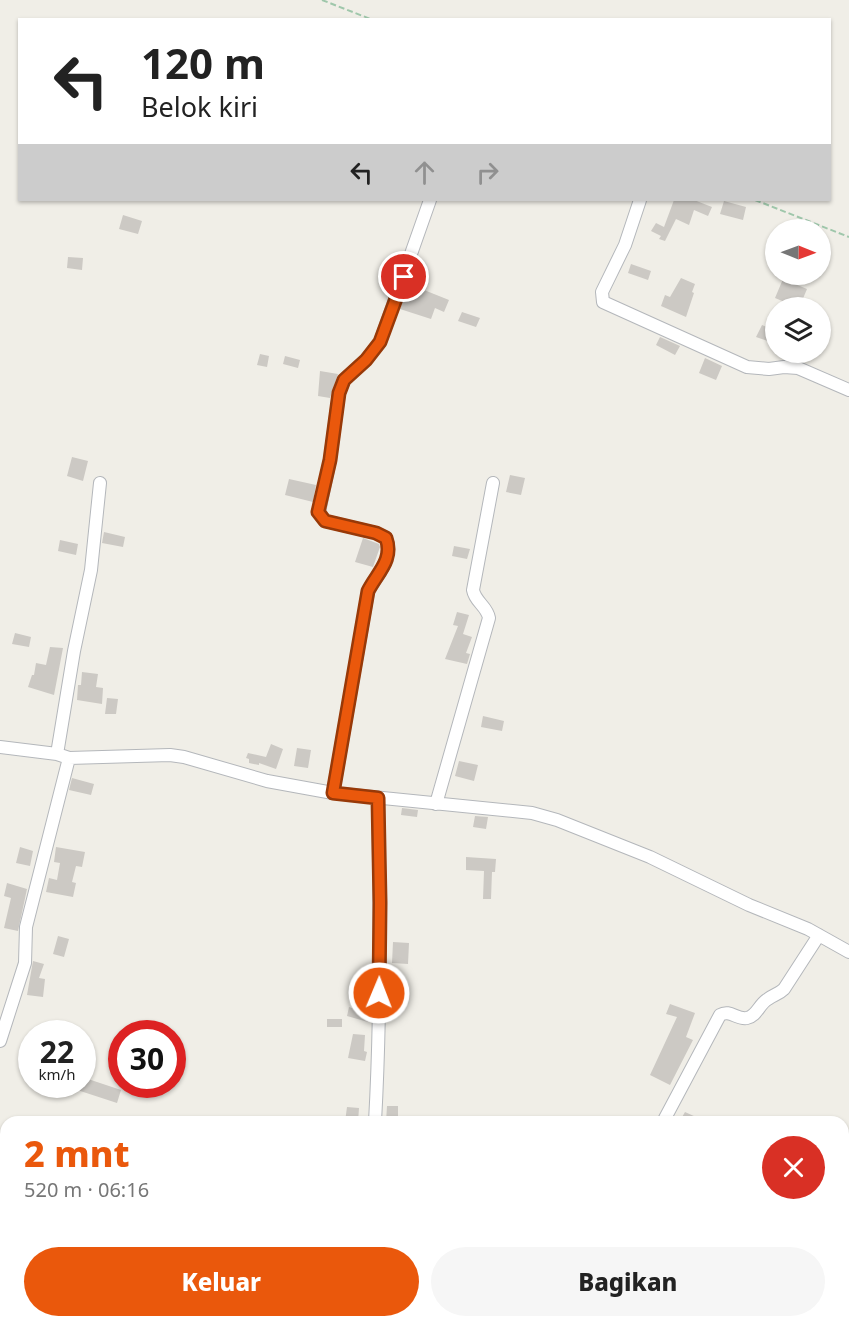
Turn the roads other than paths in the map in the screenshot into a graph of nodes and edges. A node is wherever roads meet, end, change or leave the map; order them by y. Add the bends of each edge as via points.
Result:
1 (430, 201) edge
2 (640, 201) edge
3 (849, 390) edge
4 (100, 483) dead end
5 (493, 483) dead end
6 (0, 747) edge
7 (63, 756) junction
8 (333, 793) junction
9 (378, 798) junction
10 (436, 804) junction
11 (819, 935) junction
12 (849, 952) edge
13 (0, 1041) edge
14 (375, 1116) edge
15 (666, 1116) edge

1 - 8 street via 380,342 344,380 339,393 318,512 325,521 376,533 386,538 389,546 386,563 368,591
2 - 3 street via 625,245 602,292 603,302 747,367 798,368
4 - 7 street via 91,570 74,651
5 - 10 street via 473,590 489,618
6 - 7 street
7 - 8 street via 184,757 267,781
7 - 13 street via 26,927 25,963
8 - 9 street
9 - 10 street
9 - 14 street
10 - 11 street via 532,813 557,820 650,857
11 - 12 street
11 - 15 street via 784,989 767,999 753,1016 743,1019 729,1013 720,1015

